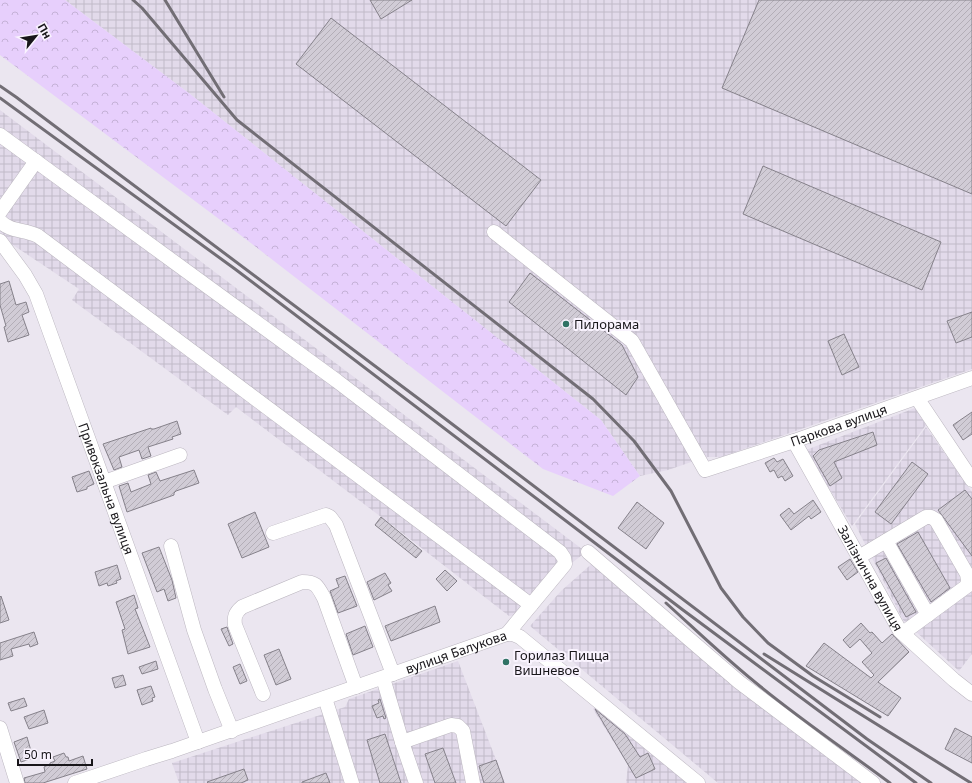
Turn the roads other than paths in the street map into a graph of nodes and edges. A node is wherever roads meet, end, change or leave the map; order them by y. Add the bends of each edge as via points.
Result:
1 (0, 135) edge
2 (36, 162) junction
3 (0, 212) edge
4 (0, 221) edge
5 (494, 232) dead end
6 (0, 242) edge
7 (972, 378) edge
8 (917, 398) junction
9 (794, 441) junction
10 (180, 455) dead end
11 (972, 480) edge
12 (104, 482) junction
13 (273, 533) dead end
14 (886, 541) junction
15 (171, 546) dead end
16 (588, 552) dead end
17 (859, 557) junction
18 (531, 605) junction
19 (928, 615) junction
20 (507, 634) junction
21 (903, 634) junction
22 (388, 676) junction
23 (356, 687) junction
24 (263, 694) dead end
25 (972, 694) edge
26 (325, 698) junction
27 (0, 728) edge
28 (232, 730) junction
29 (198, 742) junction
30 (402, 742) junction
31 (17, 783) edge
32 (75, 783) edge
33 (352, 783) edge
34 (416, 783) edge
35 (473, 783) edge
36 (698, 783) edge
37 (874, 783) edge

1 - 2 street
2 - 3 street
2 - 18 street via 337,381 560,552 565,564
4 - 18 street via 5,226 38,236
5 - 9 street, Паркова вулиця via 632,341 705,470
6 - 12 street, Привокзальна вулиця via 36,294
7 - 8 street, Паркова вулиця
8 - 9 street, Паркова вулиця
8 - 11 street
9 - 17 street, Залізнична вулиця
10 - 12 street
12 - 29 street, Привокзальна вулиця
13 - 22 street via 326,515 330,517 336,525
14 - 17 street
14 - 19 street
14 - 19 street via 926,517 931,517 936,520 967,574 967,586
15 - 28 street via 194,630
16 - 37 street via 739,682
17 - 21 street, Залізнична вулиця
18 - 20 street
19 - 21 street
20 - 22 street, вулиця Балукова
20 - 36 street, вулиця Балукова via 520,637
21 - 25 street, Залізнична вулиця
22 - 23 street, вулиця Балукова
22 - 30 street
23 - 24 street via 319,588 312,582 302,582 242,607 236,612 235,625
23 - 26 street, вулиця Балукова
26 - 28 street, вулиця Балукова
26 - 33 street
27 - 31 street
28 - 29 street, вулиця Балукова
29 - 32 street, вулиця Балукова
30 - 34 street
30 - 35 street via 451,725 458,726 463,731

